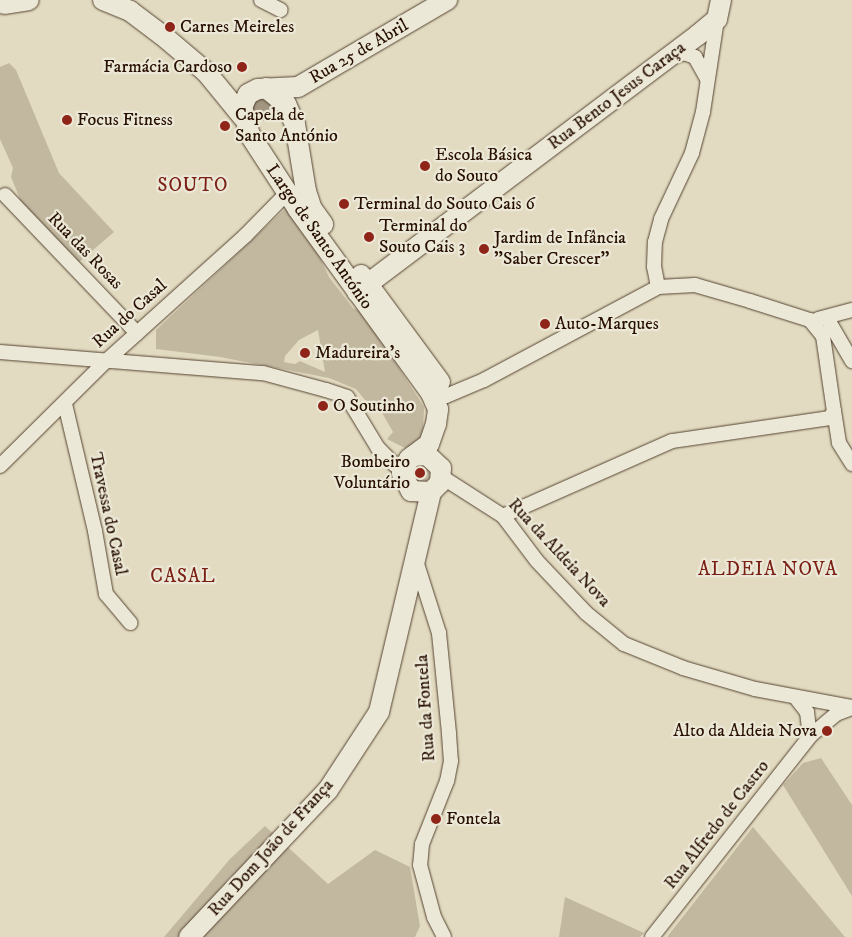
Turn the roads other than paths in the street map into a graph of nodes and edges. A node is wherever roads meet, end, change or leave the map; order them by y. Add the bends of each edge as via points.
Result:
1 (28, 0) edge
2 (103, 0) edge
3 (261, 0) edge
4 (447, 0) edge
5 (4, 4) edge
6 (280, 10) dead end
7 (719, 10) edge
8 (666, 60) junction
9 (206, 72) junction
10 (707, 80) junction
11 (262, 88) junction
12 (243, 117) junction
13 (288, 193) junction
14 (5, 195) dead end
15 (658, 287) junction
16 (362, 288) junction
17 (852, 310) edge
18 (827, 318) junction
19 (810, 320) junction
20 (137, 333) junction
21 (0, 352) edge
22 (852, 361) edge
23 (105, 362) junction
24 (439, 394) junction
25 (65, 404) junction
26 (834, 411) junction
27 (408, 462) junction
28 (852, 464) edge
29 (0, 466) edge
30 (437, 477) junction
31 (411, 491) junction
32 (503, 516) junction
33 (420, 529) junction
34 (416, 561) junction
35 (130, 623) dead end
36 (796, 698) junction
37 (852, 707) edge
38 (810, 736) junction
39 (189, 937) edge
40 (444, 937) edge
41 (652, 937) edge

1 - 5 main road
2 - 9 main road via 130,11 146,22
3 - 6 street
4 - 11 main road, Rua 25 de Abril via 298,87
7 - 8 main road, Rua Bento Jesus Caraça
7 - 10 street
8 - 10 street via 684,53 695,57
8 - 16 main road, Rua Bento Jesus Caraça
9 - 11 main road, Rua 25 de Abril via 232,85
9 - 12 main road, Largo de Santo António
10 - 15 street via 692,153 661,219 655,242 654,267
11 - 12 main road via 244,100
11 - 16 main road, Largo de Santo António via 286,104 295,124 312,209
12 - 13 main road, Largo de Santo António via 250,135
13 - 16 main road, Largo de Santo António
13 - 20 street, Rua do Casal
14 - 20 street, Rua das Rosas
15 - 19 street via 695,285
15 - 24 street via 484,380
16 - 24 main road, Largo de Santo António via 442,384
17 - 18 street
18 - 19 street
18 - 22 street
19 - 26 street via 823,336
20 - 23 street, Rua do Casal
21 - 23 street
23 - 25 street, Rua do Casal
23 - 27 street via 263,374 347,397 378,448 395,465
24 - 27 main road, Largo de Santo António via 436,424 428,444
24 - 30 main road via 444,426 437,448
25 - 29 street, Rua do Casal
25 - 35 street, Travessa do Casal via 95,531 106,594
26 - 28 street via 839,443
26 - 32 street via 830,418 672,440
27 - 30 main road via 427,455
27 - 31 main road, Rua Dom João de França via 403,480
30 - 31 main road
30 - 32 street, Rua da Aldeia Nova
30 - 33 main road, Rua Dom João de França
31 - 33 main road, Rua Dom João de França
32 - 36 street, Rua da Aldeia Nova via 543,568 586,612 624,644 683,668
33 - 34 main road, Rua Dom João de França
34 - 39 main road, Rua Dom João de França via 378,712 328,790
34 - 40 street, Rua da Fontela via 439,633 449,734 450,768 422,844 420,864 434,917
36 - 37 street, Rua da Aldeia Nova
36 - 38 street via 807,712
37 - 38 street, Rua Alfredo de Castro via 836,714
38 - 41 street, Rua Alfredo de Castro

